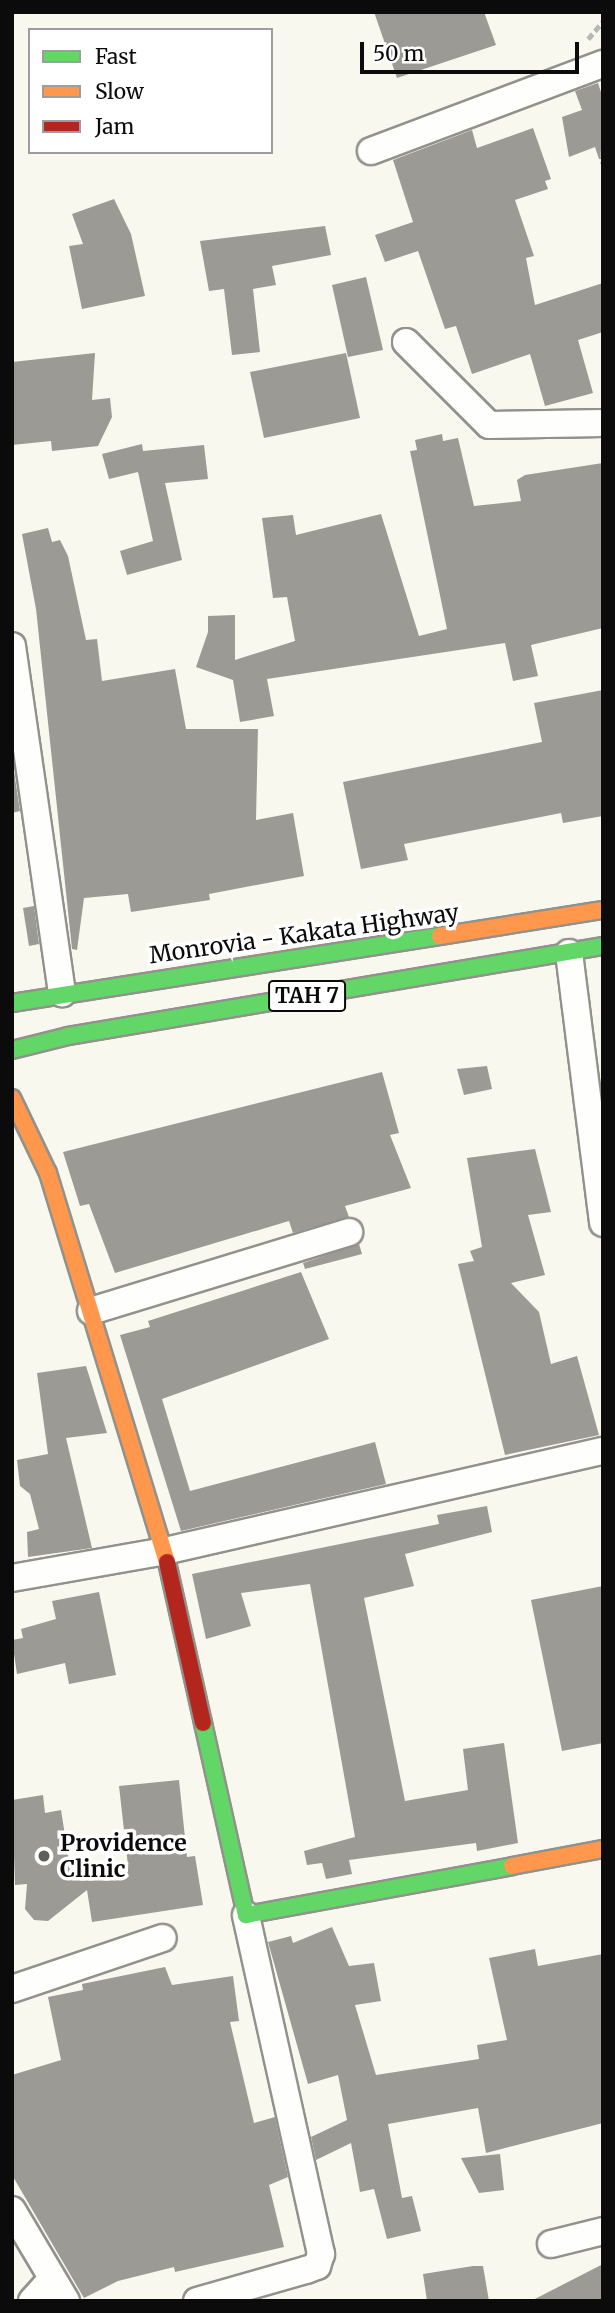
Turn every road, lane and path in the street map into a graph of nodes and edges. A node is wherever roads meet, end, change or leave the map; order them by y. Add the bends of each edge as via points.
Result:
1 (602, 67) edge
2 (371, 151) dead end
3 (603, 151) edge
4 (603, 164) edge
5 (406, 342) dead end
6 (603, 423) edge
7 (12, 646) edge
8 (603, 910) edge
9 (603, 946) edge
10 (569, 953) junction
11 (62, 993) junction
12 (12, 1003) edge
13 (12, 1050) edge
14 (12, 1098) edge
15 (603, 1223) edge
16 (349, 1232) dead end
17 (90, 1311) junction
18 (603, 1451) edge
19 (165, 1551) junction
20 (12, 1578) edge
21 (603, 1849) edge
22 (246, 1915) junction
23 (163, 1938) dead end
24 (12, 1989) edge
25 (12, 2210) edge
26 (603, 2231) edge
27 (551, 2244) dead end
28 (59, 2290) edge
29 (32, 2301) edge
30 (197, 2301) edge

1 - 2 street
3 - 4 path
5 - 6 street via 489,425
7 - 11 street
8 - 11 main road, Monrovia - Kakata Highway / TAH 7
9 - 10 main road, TAH 7
10 - 13 main road, TAH 7 via 68,1036
10 - 15 street
11 - 12 main road, Monrovia - Kakata Highway / TAH 7
14 - 17 main road via 48,1173
16 - 17 street
17 - 19 main road
18 - 19 street
19 - 20 street
19 - 22 main road
21 - 22 main road
22 - 30 street via 321,2254 317,2266
23 - 24 street
25 - 28 street
26 - 27 street
28 - 29 street

